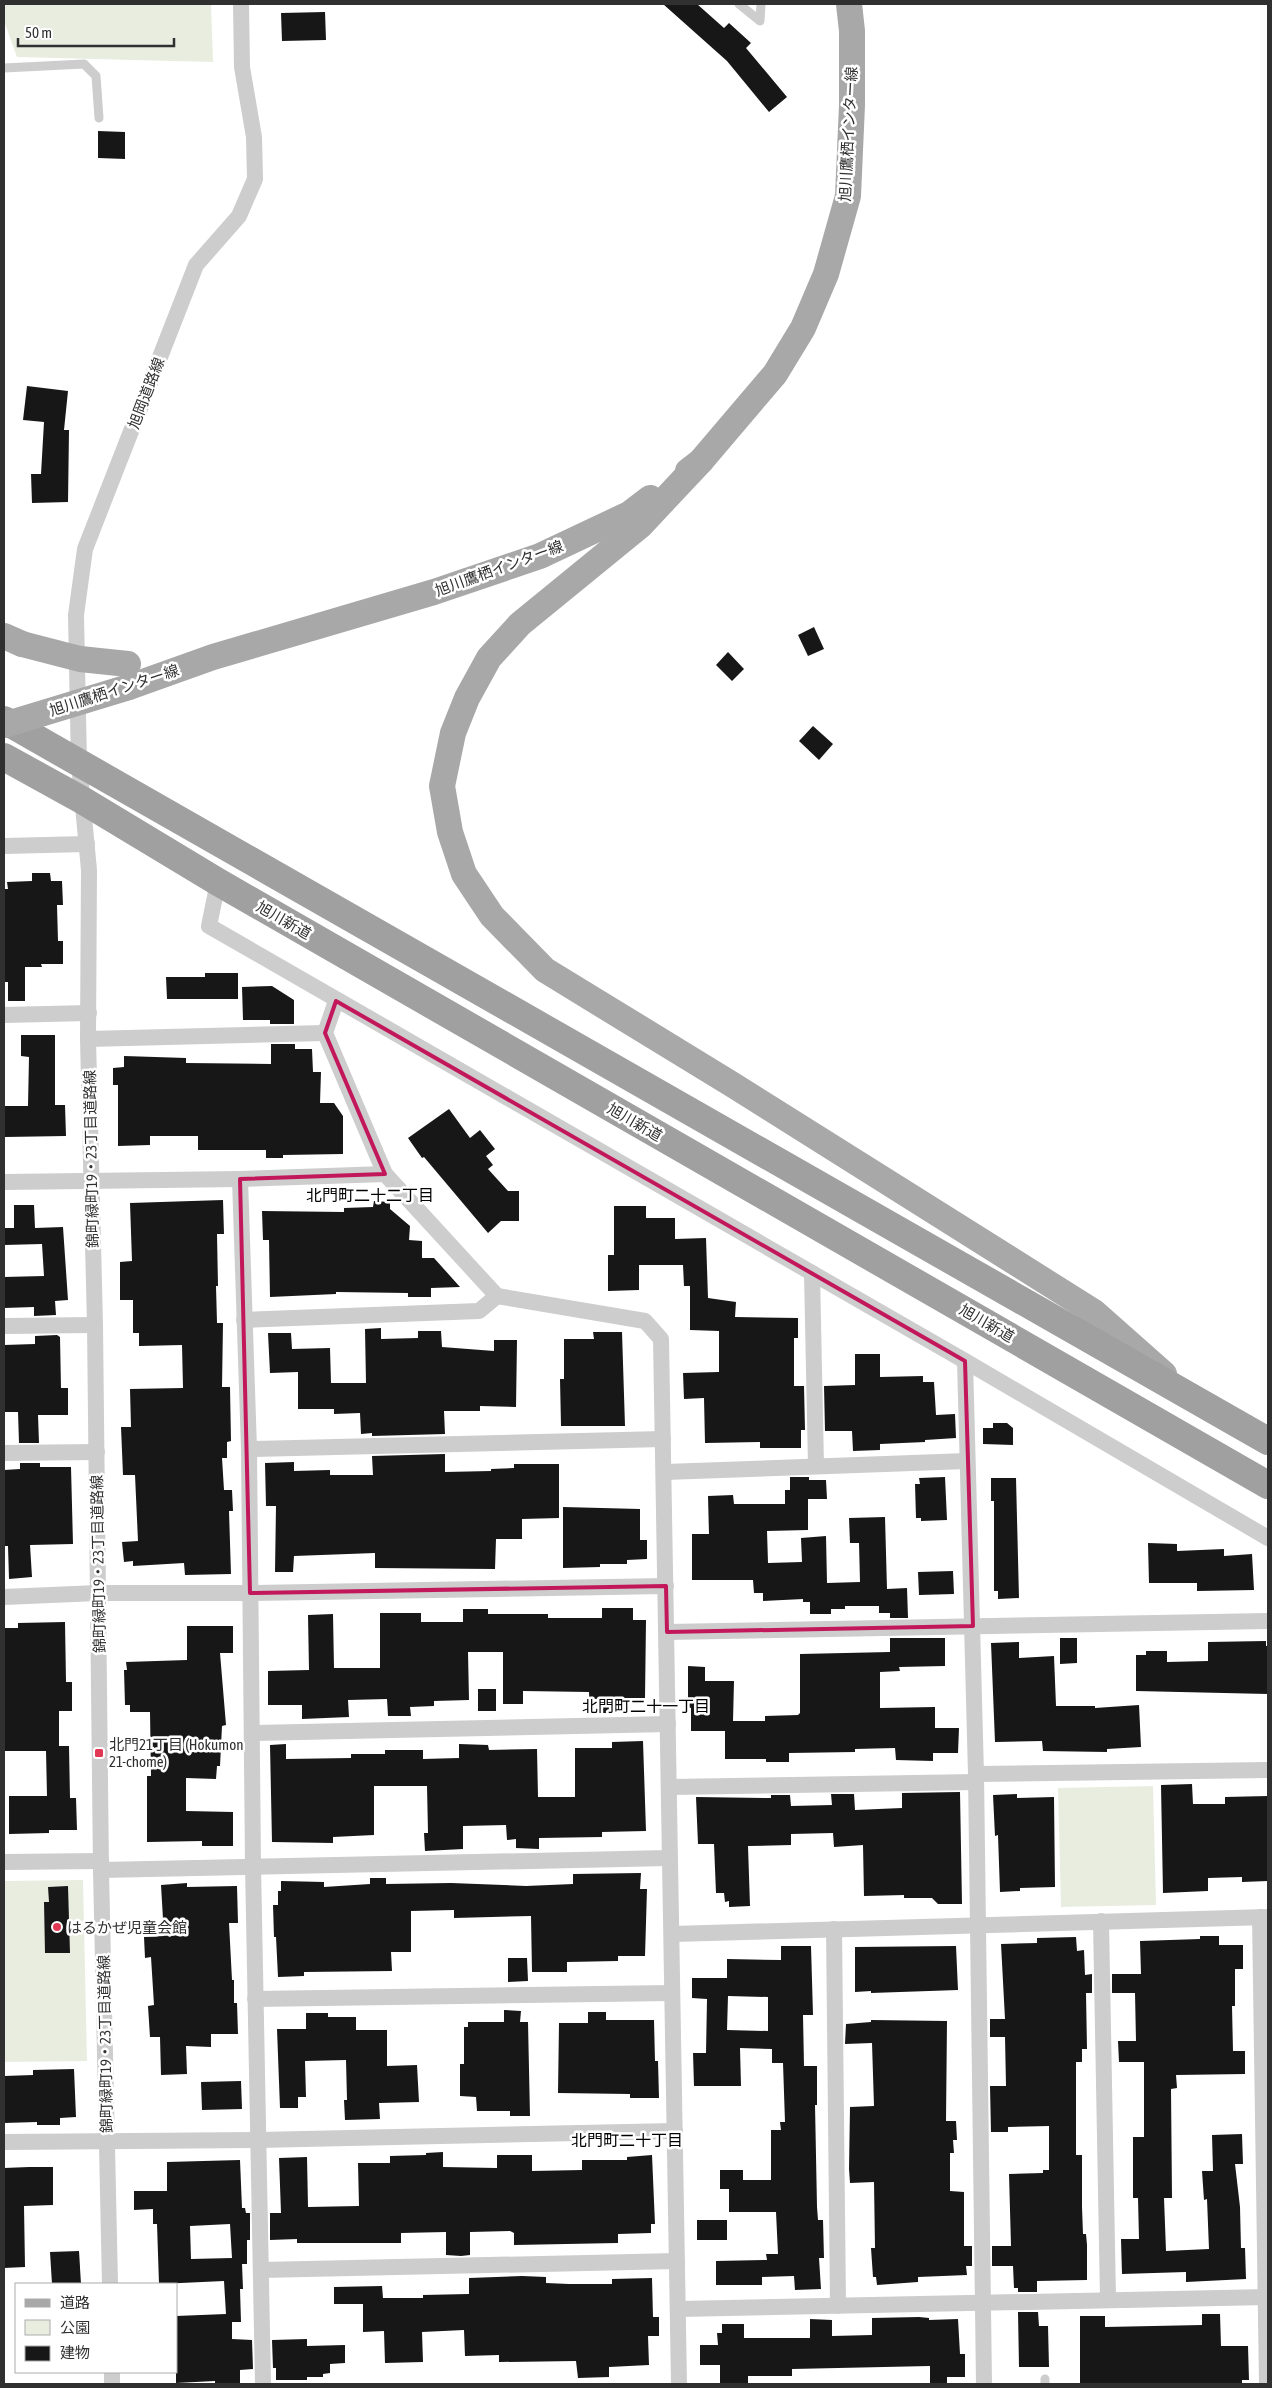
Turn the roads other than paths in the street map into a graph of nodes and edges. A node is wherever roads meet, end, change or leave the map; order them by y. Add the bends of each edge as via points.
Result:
1 (242, 4) edge
2 (739, 4) edge
3 (761, 4) edge
4 (849, 4) edge
5 (4, 68) edge
6 (99, 118) dead end
7 (700, 461) junction
8 (13, 640) edge
9 (129, 676) junction
10 (4, 720) edge
11 (4, 725) edge
12 (10, 762) edge
13 (79, 764) junction
14 (82, 800) junction
15 (87, 844) junction
16 (4, 846) edge
17 (218, 882) junction
18 (336, 1001) junction
19 (89, 1013) junction
20 (4, 1015) edge
21 (325, 1032) junction
22 (88, 1039) junction
23 (385, 1174) junction
24 (91, 1180) junction
25 (240, 1180) junction
26 (4, 1182) edge
27 (812, 1273) junction
28 (497, 1296) junction
29 (244, 1320) junction
30 (95, 1325) junction
31 (4, 1326) edge
32 (965, 1361) junction
33 (1187, 1394) junction
34 (663, 1440) junction
35 (1268, 1441) edge
36 (249, 1449) junction
37 (4, 1452) edge
38 (97, 1452) junction
39 (967, 1461) junction
40 (816, 1466) junction
41 (665, 1472) junction
42 (1268, 1485) edge
43 (1268, 1538) edge
44 (666, 1586) junction
45 (250, 1593) junction
46 (98, 1594) junction
47 (4, 1597) edge
48 (1268, 1621) edge
49 (973, 1626) junction
50 (667, 1632) junction
51 (668, 1724) junction
52 (253, 1733) junction
53 (1268, 1770) edge
54 (976, 1778) junction
55 (670, 1787) junction
56 (669, 1858) junction
57 (4, 1862) edge
58 (102, 1865) junction
59 (253, 1865) junction
60 (1264, 1917) edge
61 (1101, 1921) junction
62 (978, 1924) junction
63 (834, 1929) junction
64 (672, 1934) junction
65 (672, 1993) junction
66 (255, 1999) junction
67 (675, 2131) junction
68 (258, 2140) junction
69 (108, 2141) junction
70 (4, 2142) edge
71 (677, 2261) junction
72 (261, 2270) junction
73 (110, 2283) edge
74 (1266, 2297) edge
75 (1108, 2299) junction
76 (982, 2303) junction
77 (838, 2306) junction
78 (679, 2309) junction
79 (263, 2384) edge
80 (679, 2384) edge
81 (984, 2384) edge
82 (1267, 2384) edge

1 - 13 street, 旭岡道路線 via 242,67 254,137 255,179 239,216 196,265 85,549 76,615
2 - 3 lane via 760,21
4 - 7 main road, 旭川鷹栖インター線 via 852,105 848,196 826,274 802,328 775,374
5 - 6 lane via 84,64 96,76
7 - 9 main road, 旭川鷹栖インター線 via 629,514 540,556 434,592 213,657
7 - 33 main road via 640,526 520,624 489,658 467,698 453,734 442,786 450,832 464,874 492,916 545,970 1094,1312
8 - 9 main road, bridge
9 - 11 main road, 旭川鷹栖インター線, bridge
10 - 13 highway
12 - 14 highway, 旭川新道
13 - 14 street, 旭岡道路線
13 - 33 highway
14 - 15 street, 錦町緑町19・23丁目道路線
14 - 17 highway, 旭川新道
15 - 16 street
15 - 19 street, 錦町緑町19・23丁目道路線
17 - 18 street via 209,926
17 - 42 highway, 旭川新道
18 - 21 street
18 - 27 street
19 - 20 street
19 - 22 street, 錦町緑町19・23丁目道路線
21 - 22 street
21 - 23 street
22 - 24 street, 錦町緑町19・23丁目道路線
23 - 25 street
23 - 28 street
24 - 25 street
24 - 26 street
24 - 30 street, 錦町緑町19・23丁目道路線
25 - 29 street
27 - 32 street
27 - 40 street
28 - 29 street via 478,1312
28 - 34 street via 645,1320 661,1339
29 - 36 street
30 - 31 street
30 - 38 street, 錦町緑町19・23丁目道路線
32 - 39 street
32 - 43 street
33 - 35 highway
34 - 36 street
34 - 41 street
36 - 45 street
37 - 38 street
38 - 46 street, 錦町緑町19・23丁目道路線
39 - 40 street
39 - 49 street
40 - 41 street
41 - 44 street
44 - 45 street
44 - 50 street
45 - 46 street
45 - 52 street
46 - 47 street
46 - 58 street, 錦町緑町19・23丁目道路線
48 - 49 street
49 - 50 street
49 - 54 street
50 - 51 street
51 - 52 street
51 - 55 street
52 - 59 street
53 - 54 street
54 - 55 street
54 - 62 street
55 - 56 street
56 - 59 street
56 - 64 street
57 - 58 street
58 - 59 street
58 - 69 street, 錦町緑町19・23丁目道路線
59 - 66 street
60 - 61 street
60 - 74 street
61 - 62 street
61 - 75 street
62 - 63 street
62 - 76 street
63 - 64 street
63 - 77 street
64 - 65 street
65 - 66 street
65 - 67 street
66 - 68 street
67 - 68 street
67 - 71 street
68 - 69 street
68 - 72 street
69 - 70 street
69 - 73 street, 錦町緑町19・23丁目道路線
71 - 72 street
71 - 78 street
72 - 79 street
74 - 75 street
74 - 82 street
75 - 76 street
76 - 77 street
76 - 81 street
77 - 78 street
78 - 80 street

